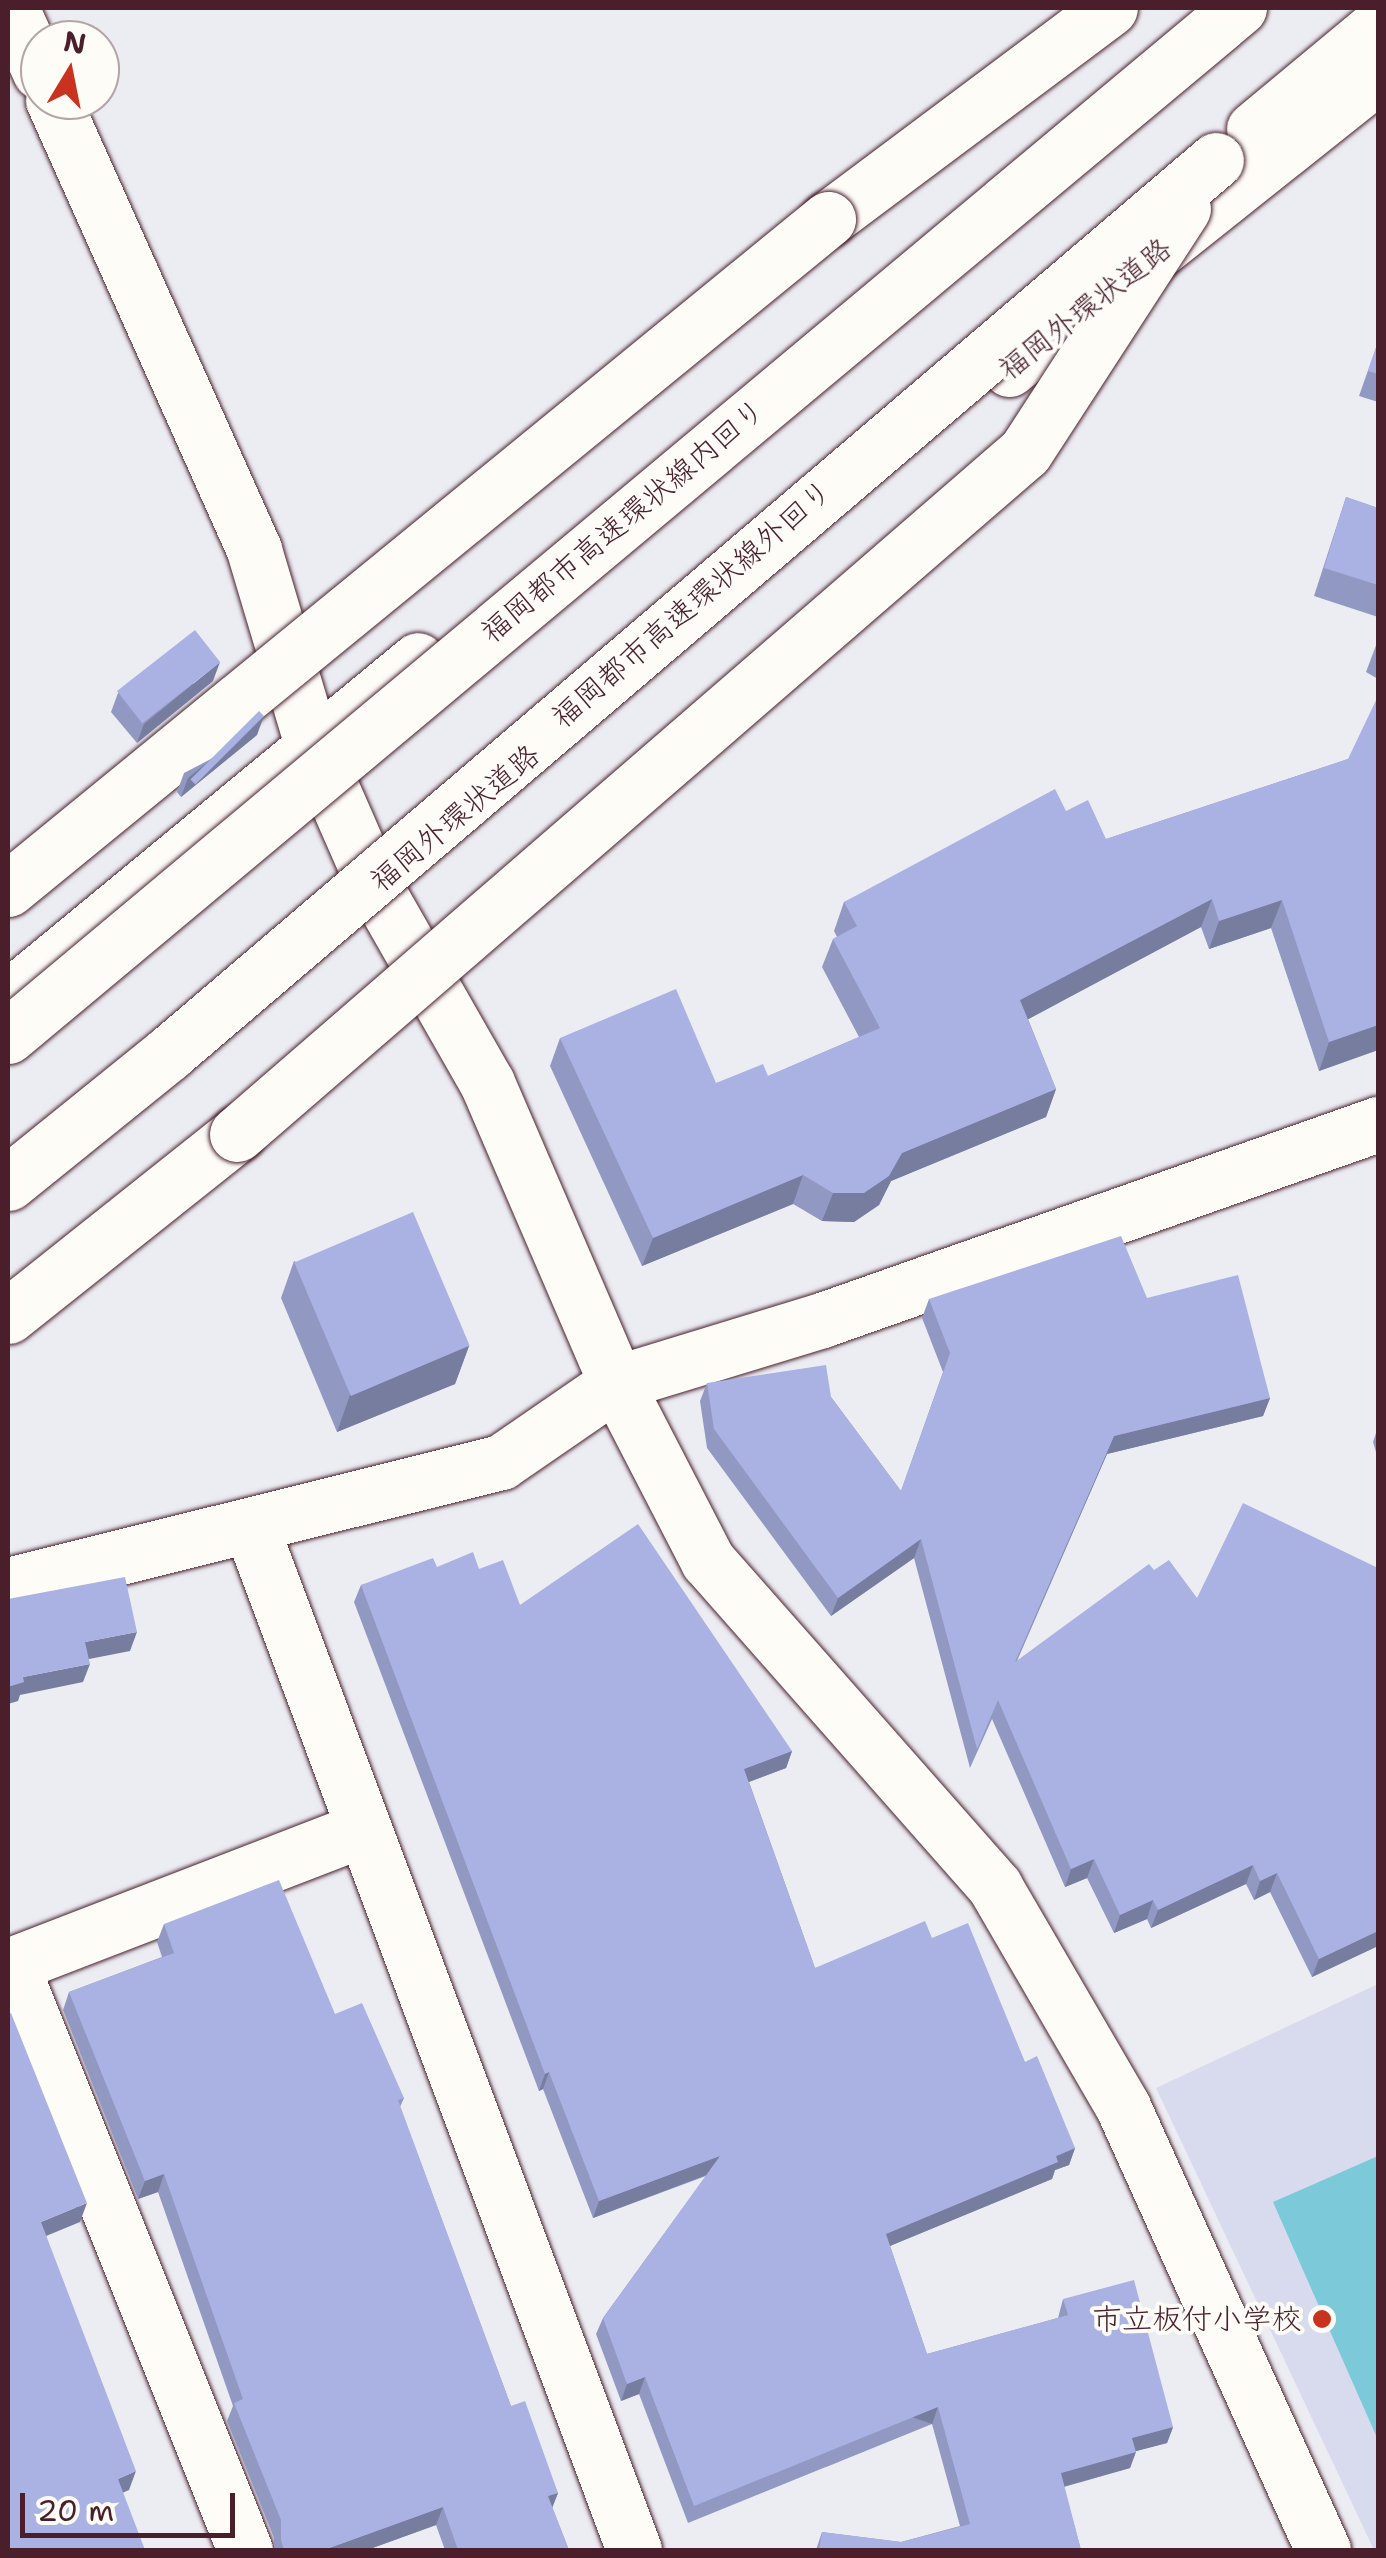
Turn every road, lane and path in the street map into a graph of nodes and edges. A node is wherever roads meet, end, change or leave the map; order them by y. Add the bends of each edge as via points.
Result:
1 (1110, 8) edge
2 (1202, 8) edge
3 (1239, 8) edge
4 (1378, 26) edge
5 (1378, 76) edge
6 (61, 120) edge
7 (1216, 160) junction
8 (828, 219) junction
9 (312, 744) junction
10 (8, 848) edge
11 (374, 885) junction
12 (8, 890) edge
13 (8, 998) edge
14 (8, 1036) edge
15 (1378, 1124) edge
16 (8, 1183) edge
17 (8, 1194) edge
18 (8, 1316) edge
19 (616, 1383) junction
20 (250, 1527) junction
21 (8, 1585) edge
22 (364, 1829) junction
23 (9, 1965) edge
24 (244, 2550) edge
25 (634, 2550) edge
26 (1324, 2550) edge

1 - 8 main road
2 - 9 main road via 596,520
3 - 14 main road, 福岡都市高速環状線内回り, bridge
4 - 7 main road, 福岡都市高速環状線外回り
5 - 11 main road, 福岡外環状道路 via 700,613
6 - 9 main road via 254,550
7 - 16 main road, 福岡都市高速環状線外回り, bridge
7 - 18 main road, bridge via 1025,452 236,1134
8 - 10 main road, bridge via 516,430
8 - 12 main road, bridge
9 - 11 main road
9 - 13 main road
11 - 17 main road, 福岡外環状道路
11 - 19 main road via 486,1083
15 - 19 main road via 822,1320
19 - 20 main road via 501,1462
19 - 26 main road via 708,1561 995,1887 1122,2108
20 - 21 main road
20 - 22 main road
22 - 23 main road
22 - 25 main road
23 - 24 main road

